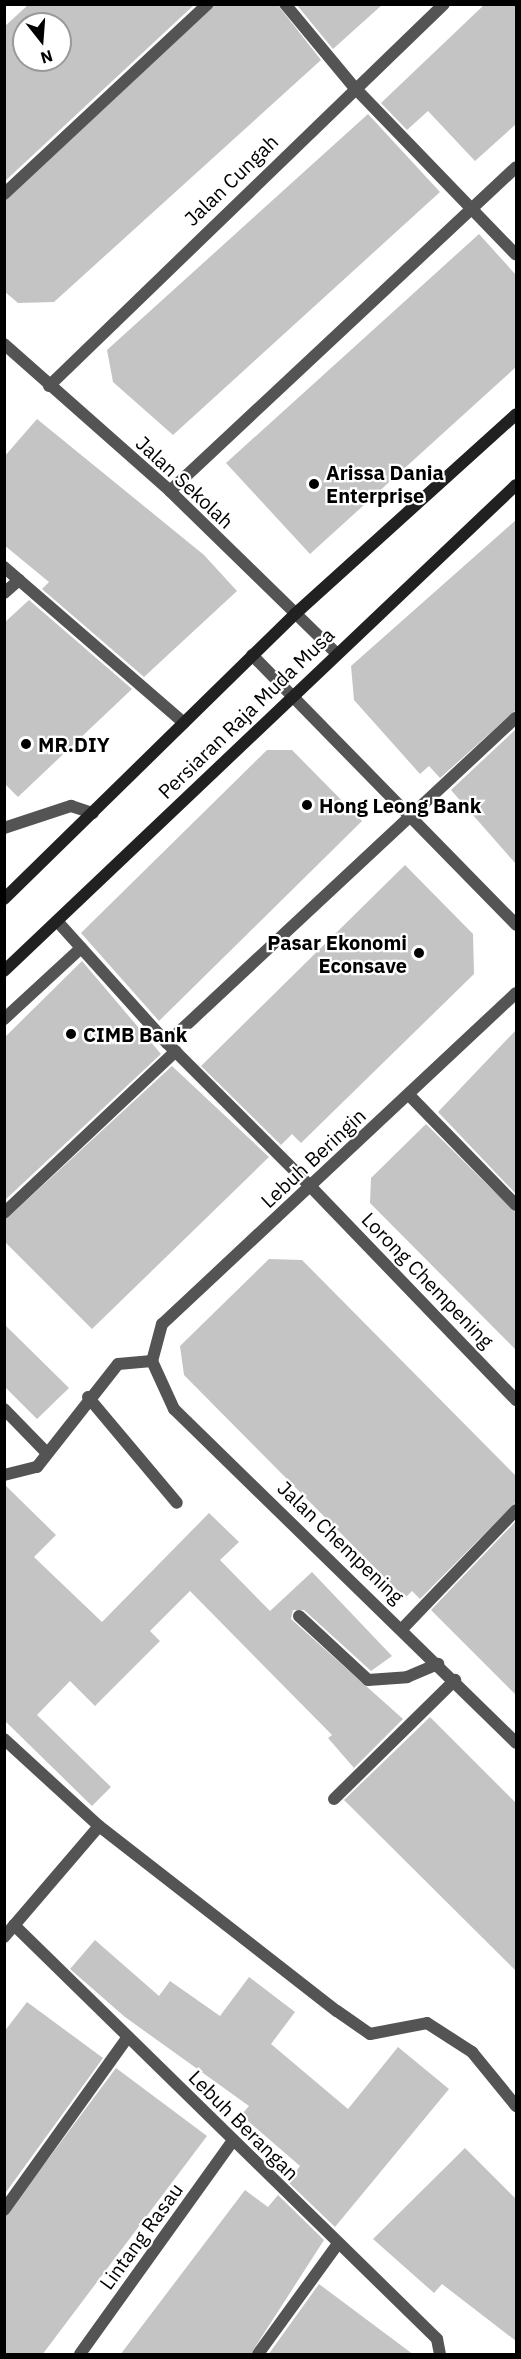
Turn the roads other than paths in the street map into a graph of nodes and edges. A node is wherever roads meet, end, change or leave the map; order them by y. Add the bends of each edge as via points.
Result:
1 (208, 4) edge
2 (285, 4) edge
3 (444, 4) edge
4 (354, 87) junction
5 (516, 166) edge
6 (4, 194) edge
7 (474, 206) junction
8 (516, 255) edge
9 (4, 344) edge
10 (49, 386) junction
11 (516, 414) edge
12 (516, 485) edge
13 (170, 491) junction
14 (4, 567) edge
15 (19, 580) junction
16 (4, 593) edge
17 (296, 614) junction
18 (336, 653) junction
19 (252, 655) junction
20 (293, 694) junction
21 (516, 718) edge
22 (184, 723) junction
23 (93, 813) junction
24 (409, 814) junction
25 (4, 828) edge
26 (4, 899) edge
27 (57, 921) junction
28 (516, 925) edge
29 (81, 948) junction
30 (4, 971) edge
31 (516, 993) edge
32 (4, 1019) edge
33 (172, 1047) junction
34 (410, 1096) junction
35 (311, 1187) junction
36 (516, 1205) edge
37 (4, 1213) edge
38 (152, 1360) junction
39 (88, 1397) junction
40 (516, 1400) edge
41 (4, 1409) edge
42 (46, 1452) junction
43 (4, 1475) edge
44 (177, 1503) dead end
45 (516, 1510) edge
46 (299, 1616) dead end
47 (402, 1628) junction
48 (438, 1664) junction
49 (455, 1680) junction
50 (4, 1739) edge
51 (516, 1743) edge
52 (334, 1799) dead end
53 (99, 1826) junction
54 (14, 1925) junction
55 (4, 1937) edge
56 (128, 2037) junction
57 (516, 2106) edge
58 (233, 2140) junction
59 (4, 2210) edge
60 (337, 2245) junction
61 (80, 2355) edge
62 (258, 2355) edge
63 (440, 2355) edge

1 - 6 street
2 - 4 street
3 - 4 street, Jalan Cungah
4 - 7 street
4 - 10 street, Jalan Cungah
5 - 7 street
7 - 8 street
7 - 13 street
9 - 10 street, Jalan Sekolah
10 - 13 street, Jalan Sekolah
11 - 17 main road, Persiaran Raja Muda Musa
12 - 18 main road, Persiaran Raja Muda Musa
13 - 17 street, Jalan Sekolah
14 - 15 street
15 - 16 street
15 - 22 street
17 - 18 street, Jalan Sekolah
17 - 19 main road, Persiaran Raja Muda Musa
18 - 20 main road, Persiaran Raja Muda Musa
19 - 20 street
19 - 22 main road, Persiaran Raja Muda Musa
20 - 24 street
20 - 27 main road, Persiaran Raja Muda Musa
21 - 24 street
22 - 23 main road, Persiaran Raja Muda Musa
23 - 25 street via 71,806
23 - 26 main road, Persiaran Raja Muda Musa
24 - 28 street
24 - 33 street
27 - 29 street, Lorong Chempening
27 - 30 main road, Persiaran Raja Muda Musa
29 - 32 street
29 - 33 street, Lorong Chempening
31 - 34 street, Lebuh Beringin
33 - 35 street, Lorong Chempening
33 - 37 street
34 - 35 street, Lebuh Beringin
34 - 36 street
35 - 38 street, Lebuh Beringin via 162,1324
35 - 40 street, Lorong Chempening
38 - 39 street via 118,1364
38 - 47 street, Jalan Chempening via 174,1409
39 - 42 street
39 - 44 street
41 - 42 street
42 - 43 street via 37,1467
45 - 47 street
46 - 48 street via 368,1680 407,1677
47 - 48 street, Jalan Chempening
48 - 49 street, Jalan Chempening
49 - 51 street, Jalan Chempening
49 - 52 street
50 - 53 street
53 - 54 street
53 - 57 street via 370,2034 427,2023 472,2052
54 - 55 street
54 - 56 street, Lebuh Berangan
56 - 58 street, Lebuh Berangan
56 - 59 street
58 - 60 street, Lebuh Berangan
58 - 61 street, Lintang Rasau
60 - 62 street
60 - 63 street, Lebuh Berangan via 437,2339

